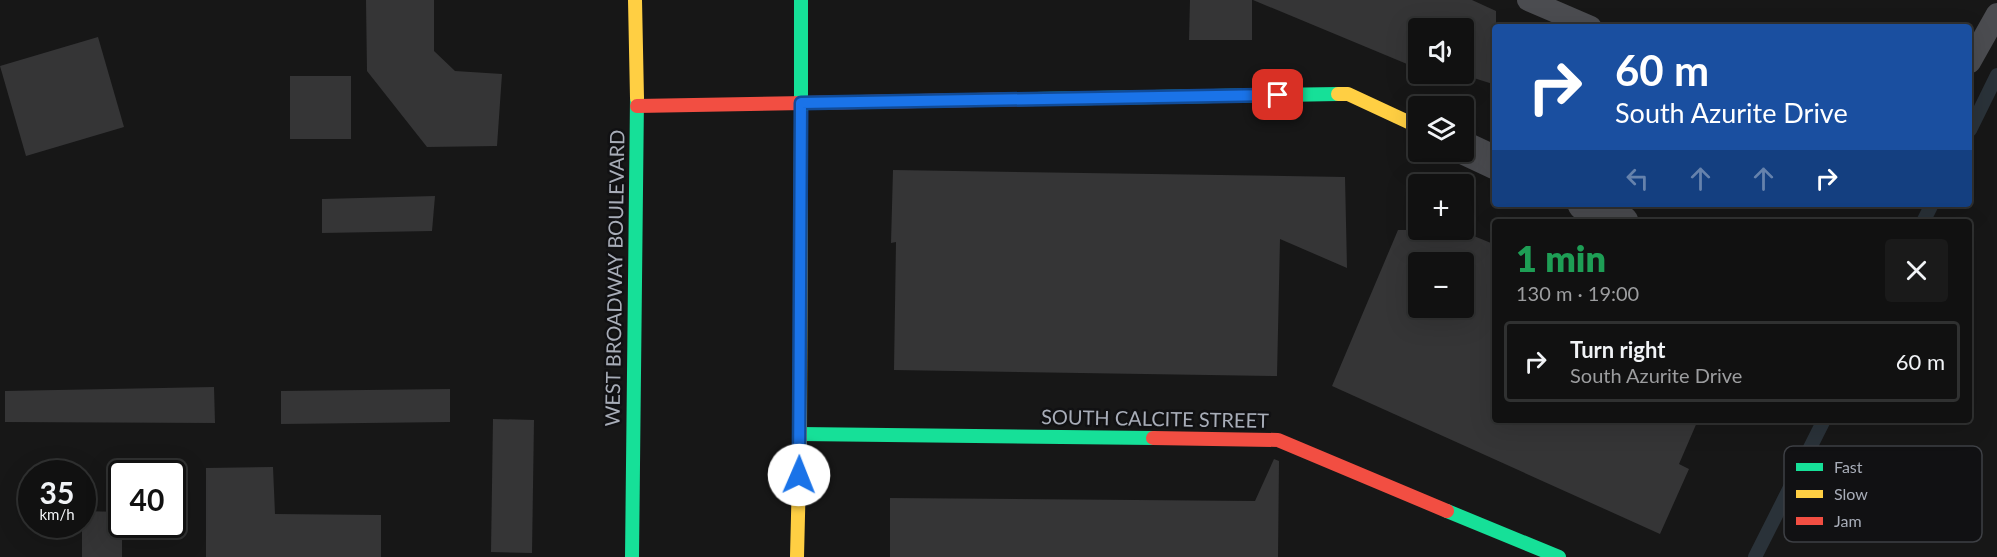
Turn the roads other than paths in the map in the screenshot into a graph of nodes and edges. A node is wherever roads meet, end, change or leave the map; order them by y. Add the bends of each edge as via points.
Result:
1 (635, 0) edge
2 (801, 0) edge
3 (1528, 0) edge
4 (1997, 14) edge
5 (1584, 24) edge
6 (1972, 58) edge
7 (801, 103) junction
8 (637, 106) junction
9 (1408, 122) edge
10 (1474, 153) edge
11 (1492, 161) edge
12 (1590, 207) edge
13 (1616, 219) edge
14 (800, 434) junction
15 (632, 557) edge
16 (796, 557) edge
17 (1559, 557) edge

1 - 8 street, WEST BROADWAY BOULEVARD
2 - 7 street
3 - 5 lane
4 - 6 lane
7 - 8 street
7 - 9 street via 1348,94
7 - 14 street
8 - 15 street, WEST BROADWAY BOULEVARD
10 - 11 street
12 - 13 street
14 - 16 street
14 - 17 street, SOUTH CALCITE STREET via 1278,440

